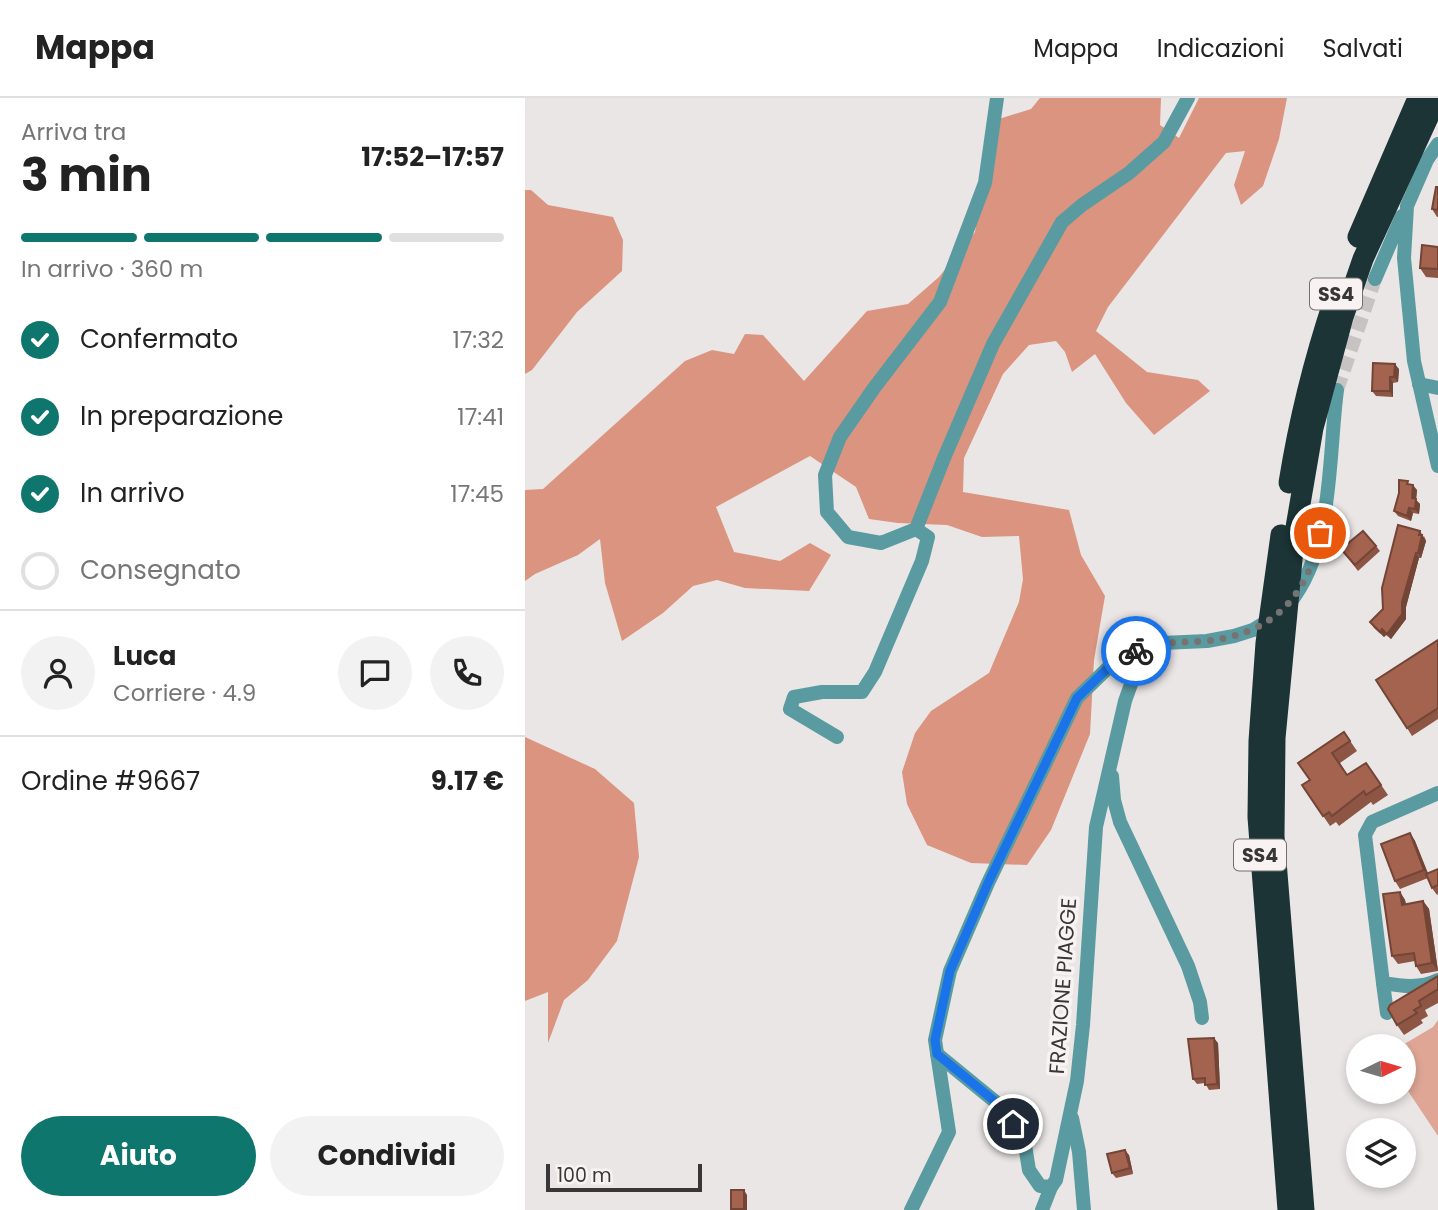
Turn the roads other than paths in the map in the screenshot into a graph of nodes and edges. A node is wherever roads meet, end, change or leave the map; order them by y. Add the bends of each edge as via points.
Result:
1 (997, 98) edge
2 (1188, 98) edge
3 (1418, 98) edge
4 (1437, 98) edge
5 (1438, 144) edge
6 (1407, 205) junction
7 (1383, 260) junction
8 (1404, 265) junction
9 (1419, 384) junction
10 (1438, 388) edge
11 (1337, 390) tunnel mouth
12 (1438, 466) edge
13 (916, 529) junction
14 (1144, 648) junction
15 (837, 737) dead end
16 (1115, 743) junction
17 (1438, 793) edge
18 (1438, 980) edge
19 (1383, 983) junction
20 (1387, 1013) edge
21 (1202, 1018) dead end
22 (937, 1054) junction
23 (1071, 1110) junction
24 (1051, 1187) junction
25 (911, 1210) edge
26 (1042, 1210) edge
27 (1084, 1210) edge
28 (1288, 1210) edge
29 (1304, 1210) edge

1 - 13 street via 985,183 940,302 840,437 825,475 827,512 848,537 881,543
2 - 13 street via 1164,142 1062,222 993,344
3 - 28 highway, SS4 via 1344,272 1319,345 1298,424 1266,643 1258,817
4 - 29 highway, SS4 via 1363,259 1343,317 1313,428 1294,539 1275,738 1274,836
5 - 6 street
6 - 7 street
6 - 8 street
7 - 8 street
7 - 8 street via 1375,279
8 - 9 street
9 - 10 street
9 - 12 street
11 - 14 street via 1317,550 1298,593 1285,609 1253,630
13 - 15 street via 928,537 922,561 862,692 794,697 790,709
14 - 16 street, FRAZIONE PIAGGE
14 - 22 street via 1111,665 1077,698 950,971 935,1040
16 - 21 street via 1111,782 1120,822 1188,966
16 - 23 street, FRAZIONE PIAGGE via 1096,827 1083,1025
17 - 19 street via 1372,822 1366,835
18 - 19 street via 1407,986
19 - 20 street
22 - 24 street via 1003,1108 1024,1139 1029,1170 1040,1186
22 - 25 street via 949,1132
23 - 24 street, FRAZIONE PIAGGE
23 - 27 street
24 - 26 street, FRAZIONE PIAGGE

